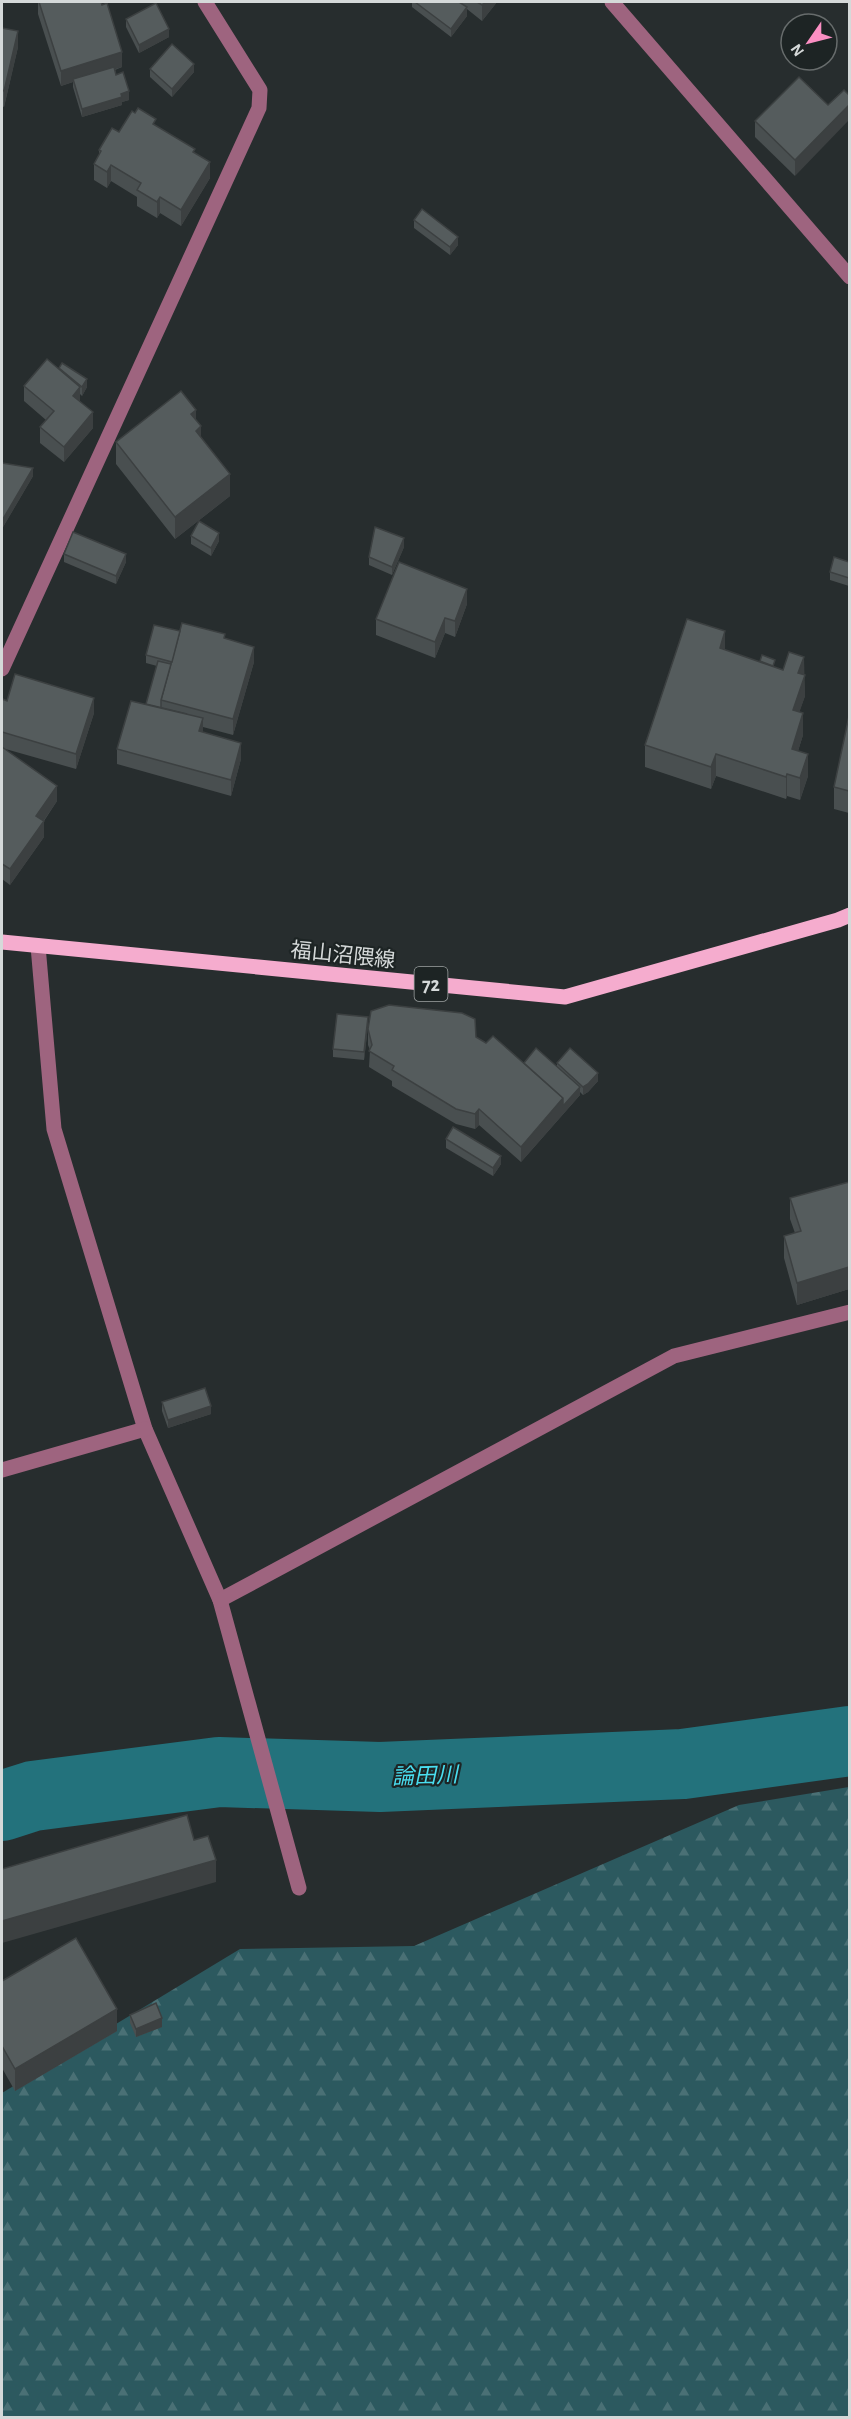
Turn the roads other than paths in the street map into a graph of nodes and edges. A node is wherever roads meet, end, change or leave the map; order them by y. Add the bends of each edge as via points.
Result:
1 (205, 2) edge
2 (612, 2) edge
3 (849, 277) edge
4 (2, 669) edge
5 (849, 915) edge
6 (2, 942) edge
7 (38, 946) junction
8 (849, 1312) edge
9 (145, 1429) junction
10 (2, 1470) edge
11 (220, 1600) junction
12 (299, 1888) dead end

1 - 4 street via 260,90 259,108
2 - 3 street
5 - 7 main road, 福山沼隈線 / 72 via 564,998
6 - 7 main road, 福山沼隈線 / 72
7 - 9 street via 54,1129
8 - 11 street via 674,1356
9 - 10 street
9 - 11 street
11 - 12 street

